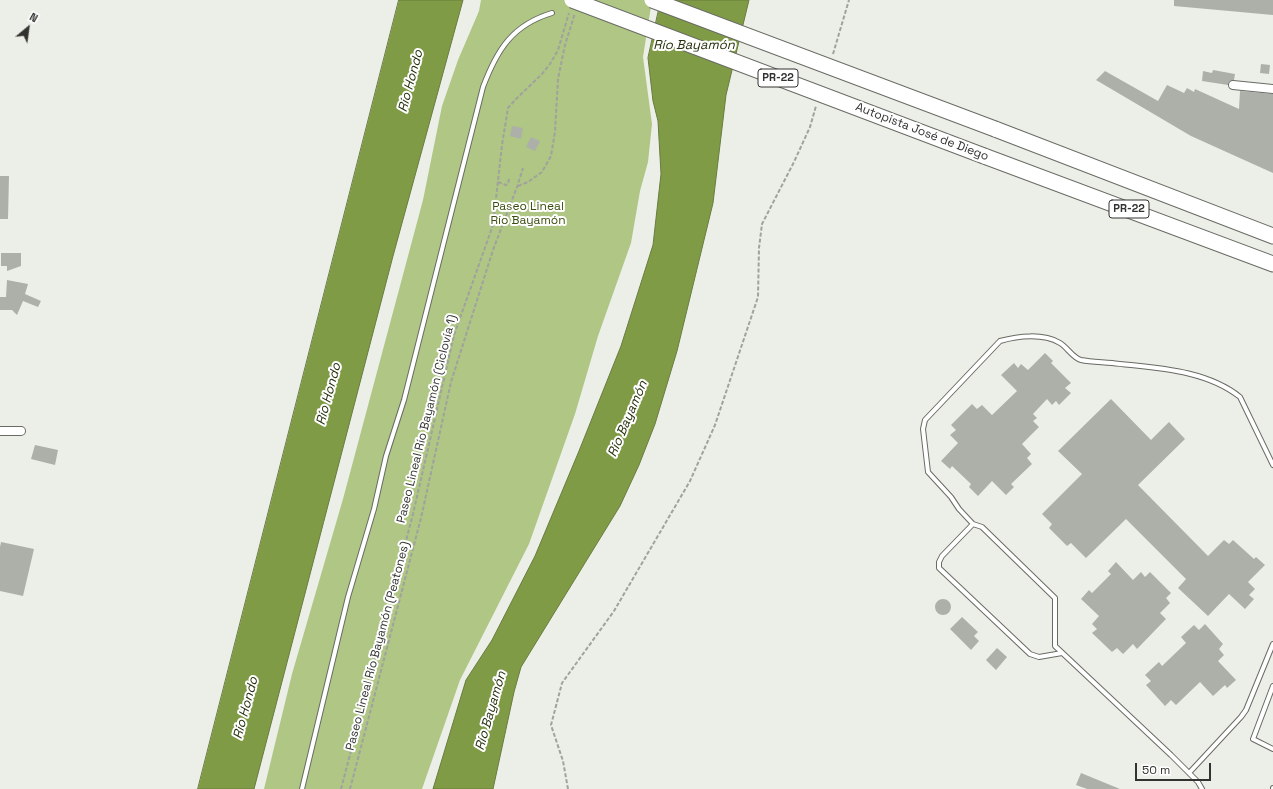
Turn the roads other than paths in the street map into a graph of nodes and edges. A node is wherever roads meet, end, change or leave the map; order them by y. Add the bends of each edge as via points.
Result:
1 (652, 0) edge
2 (573, 6) edge
3 (552, 13) dead end
4 (1233, 85) dead end
5 (1273, 89) edge
6 (1273, 236) edge
7 (1273, 264) edge
8 (0, 431) edge
9 (21, 431) dead end
10 (1273, 465) edge
11 (973, 524) junction
12 (1273, 644) edge
13 (1062, 653) junction
14 (1273, 686) edge
15 (1273, 749) edge
16 (1189, 773) junction
17 (302, 789) edge
18 (1202, 789) edge

1 - 6 highway, PR-22, bridge
2 - 7 highway, Autopista José de Diego / PR-22, bridge
3 - 17 lane via 532,20 518,29 500,50 483,87 406,393 348,596
4 - 5 street
8 - 9 street
10 - 11 lane via 1240,397 1232,390 1179,371 1079,360 1060,343 1047,338 1008,339 1000,341 925,420 923,429 928,472
11 - 13 lane via 982,527 1055,598 1055,646
11 - 13 lane via 942,556 939,568 1030,654 1039,657
12 - 16 lane via 1246,710
13 - 16 lane
14 - 15 lane via 1253,739
16 - 18 lane

